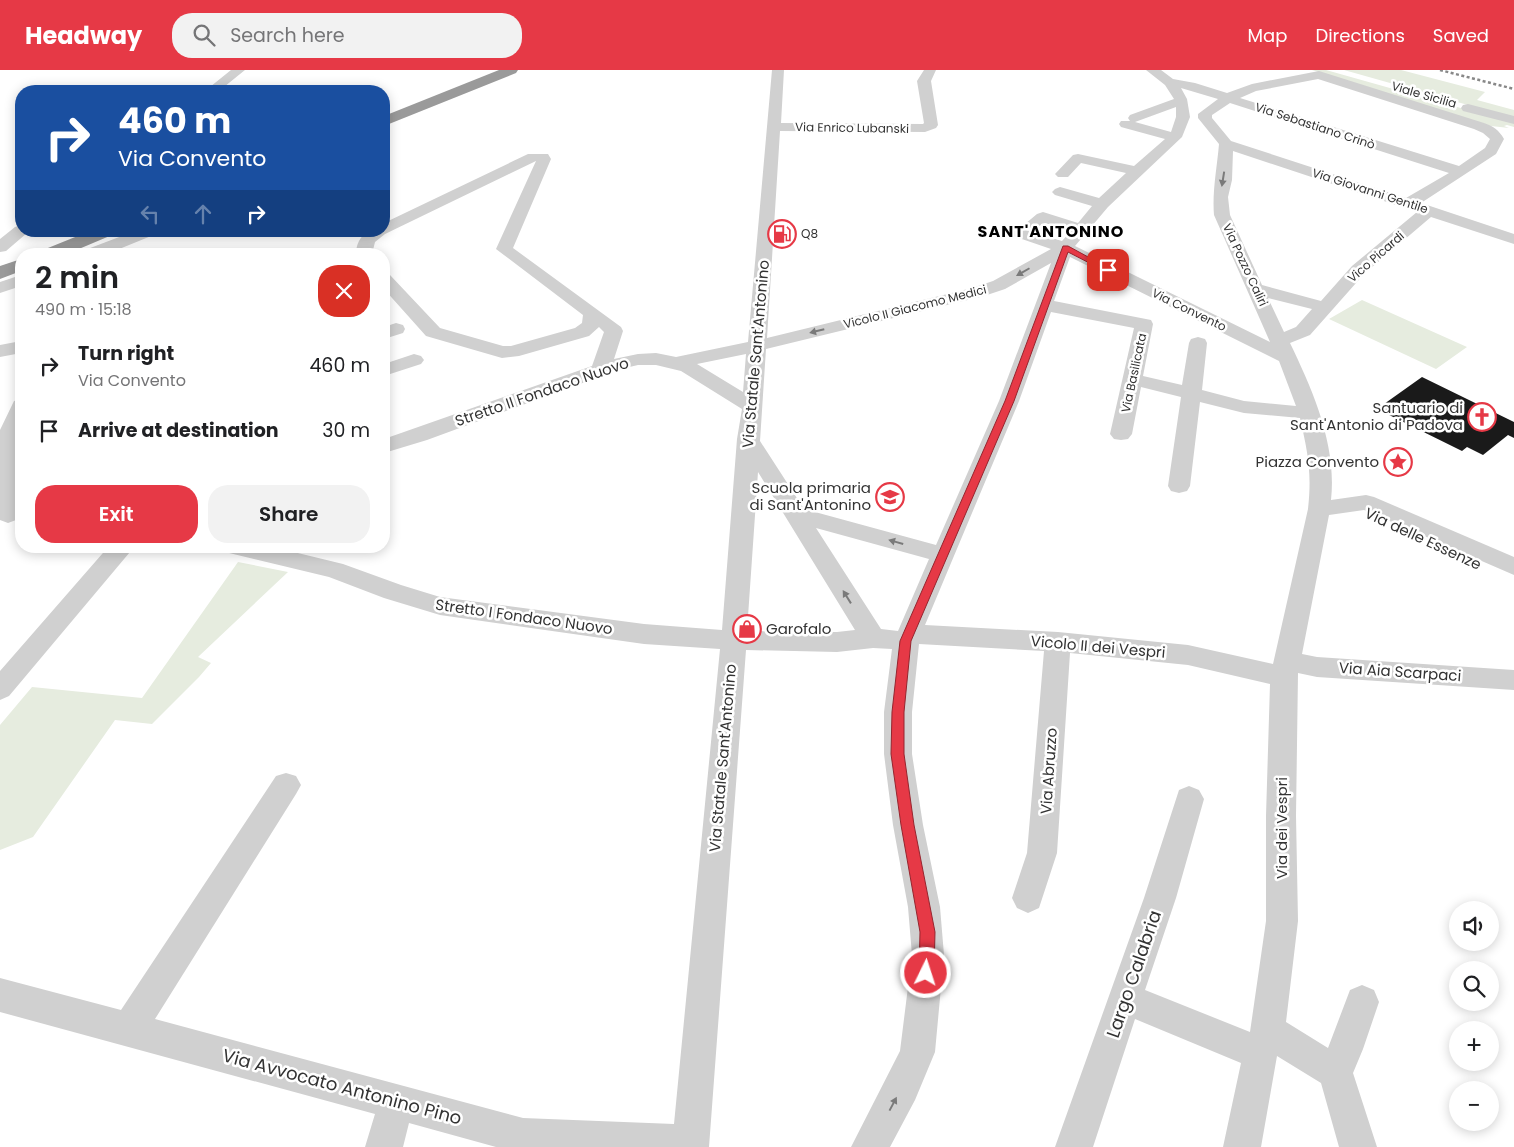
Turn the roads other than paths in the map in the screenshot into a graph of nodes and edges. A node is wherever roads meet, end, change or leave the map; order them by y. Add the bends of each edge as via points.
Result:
1 (239, 70) edge
2 (511, 70) edge
3 (778, 70) edge
4 (930, 70) edge
5 (1334, 70) edge
6 (219, 85) edge
7 (1173, 89) edge
8 (1228, 98) junction
9 (390, 119) edge
10 (1514, 120) edge
11 (775, 127) junction
12 (1514, 130) edge
13 (1496, 135) junction
14 (1174, 137) junction
15 (1226, 144) junction
16 (1136, 171) junction
17 (1461, 172) junction
18 (509, 173) junction
19 (1063, 174) dead end
20 (532, 182) junction
21 (1060, 192) dead end
22 (1102, 204) junction
23 (1408, 204) junction
24 (1428, 211) junction
25 (1033, 224) dead end
26 (390, 226) edge
27 (1081, 229) junction
28 (1010, 230) dead end
29 (15, 235) edge
30 (91, 237) edge
31 (135, 237) edge
32 (370, 237) edge
33 (1514, 239) edge
34 (0, 247) edge
35 (65, 248) edge
36 (106, 248) edge
37 (365, 248) edge
38 (1065, 248) junction
39 (15, 268) edge
40 (0, 274) edge
41 (15, 282) edge
42 (390, 285) edge
43 (0, 288) edge
44 (1256, 289) junction
45 (1045, 305) junction
46 (1324, 307) junction
47 (592, 314) junction
48 (582, 332) junction
49 (611, 343) junction
50 (1198, 344) dead end
51 (756, 346) junction
52 (15, 348) edge
53 (1283, 349) junction
54 (0, 351) edge
55 (414, 360) dead end
56 (678, 362) junction
57 (390, 368) edge
58 (600, 370) junction
59 (1133, 379) junction
60 (1191, 394) junction
61 (750, 406) junction
62 (1309, 413) junction
63 (12, 418) edge
64 (1121, 434) dead end
65 (748, 439) junction
66 (390, 444) edge
67 (1179, 486) dead end
68 (1319, 509) junction
69 (7, 510) edge
70 (796, 515) junction
71 (117, 553) edge
72 (262, 553) edge
73 (942, 556) junction
74 (1506, 570) edge
75 (873, 638) junction
76 (907, 638) junction
77 (734, 640) junction
78 (1058, 642) junction
79 (1286, 669) junction
80 (1514, 680) edge
81 (0, 689) edge
82 (286, 785) dead end
83 (1189, 799) dead end
84 (1028, 898) dead end
85 (0, 995) edge
86 (1125, 998) junction
87 (1362, 1002) dead end
88 (128, 1030) junction
89 (1264, 1043) junction
90 (1334, 1072) junction
91 (397, 1102) junction
92 (690, 1145) edge
93 (384, 1147) edge
94 (870, 1147) edge
95 (1074, 1147) edge
96 (1242, 1147) edge
97 (1358, 1147) edge

1 - 6 street
2 - 9 highway
3 - 11 street, Via Statale Sant'Antonino
4 - 11 street, Via Enrico Lubanski via 924,81 931,123 926,128
5 - 10 street, Viale Sicilia
7 - 8 street
7 - 8 street, Via Sebastiano Crinò via 1190,86
7 - 14 street via 1182,124
7 - 14 street via 1130,121
7 - 15 street via 1205,118
8 - 13 street via 1259,86 1319,75 1466,121
8 - 17 street, Via Sebastiano Crinò
11 - 51 street, Via Statale Sant'Antonino
12 - 13 street
13 - 17 street via 1491,151
14 - 16 street
15 - 23 street, Via Giovanni Gentile
15 -> 44 street, Via Pozzo Caliri via 1220,197 1222,215
16 - 19 street via 1078,158
16 - 22 street
17 - 23 street
18 - 20 street
18 - 20 street via 540,156 544,159
18 - 26 street
20 - 47 street via 504,249
21 - 22 street
22 - 27 street
23 - 24 street, Via Giovanni Gentile
24 - 33 street, Via Giovanni Gentile
24 - 46 street, Vico Picardi via 1358,270
25 - 27 street via 1043,217
27 - 38 street
28 - 38 street, Via Convento
29 - 34 street
30 - 35 highway
31 - 36 street
32 - 37 street
38 - 45 street
38 -> 51 street, Vicolo II Giacomo Medici via 1000,285 978,292
38 - 53 street, Via Convento
39 - 40 highway
41 - 43 street
42 - 48 street via 427,328 502,352 521,351
44 - 46 street
44 - 53 street, Via Pozzo Caliri
45 - 59 street, Via Basilicata via 1144,324
45 - 73 street via 1009,401
46 - 53 street, Vico Picardi
47 - 48 street via 591,325
47 - 49 street via 614,331
48 - 49 street via 600,330 608,333
49 - 58 street
50 - 60 street
51 - 56 street, Vicolo II Giacomo Medici
51 - 61 street, Via Statale Sant'Antonino
52 - 54 street
53 - 62 street
55 - 57 street
56 - 58 street, Stretto II Fondaco Nuovo via 639,358
56 - 61 street, Stretto II Fondaco Nuovo
58 - 66 street, Stretto II Fondaco Nuovo
59 - 60 street
59 - 64 street, Via Basilicata
60 - 62 street via 1244,407
60 - 67 street
61 - 65 street, Via Statale Sant'Antonino
62 - 68 street via 1321,468
63 - 69 street via 7,446
65 - 70 street
65 - 77 street, Via Statale Sant'Antonino
68 - 74 street, Via delle Essenze via 1349,505
68 - 79 street, Via dei Vespri
73 -> 70 street
75 -> 70 street
71 - 81 street
72 - 77 street, Stretto I Fondaco Nuovo via 334,570 440,606 644,634
73 - 76 street
75 - 76 street, Vicolo II dei Vespri
75 - 77 street, Stretto I Fondaco Nuovo via 846,641
76 - 78 street, Vicolo II dei Vespri
94 -> 76 street via 917,1052 928,955 924,906 898,754 898,712
77 - 92 street, Via Statale Sant'Antonino
78 - 79 street, Vicolo II dei Vespri
78 - 84 street, Via Abruzzo via 1042,853
79 - 80 street, Via Aia Scarpaci via 1317,667
79 - 89 street, Via dei Vespri via 1281,816 1282,921
82 - 88 street
83 - 86 street, Largo Calabria via 1160,898
85 - 88 street, Via Avvocato Antonino Pino
86 - 89 street
86 - 95 street, Largo Calabria
87 - 90 street via 1346,1050
88 - 91 street, Via Avvocato Antonino Pino
89 - 90 street
89 - 96 street, Via dei Vespri
90 - 97 street
91 - 92 street, Via Avvocato Antonino Pino via 523,1136
91 - 93 street

